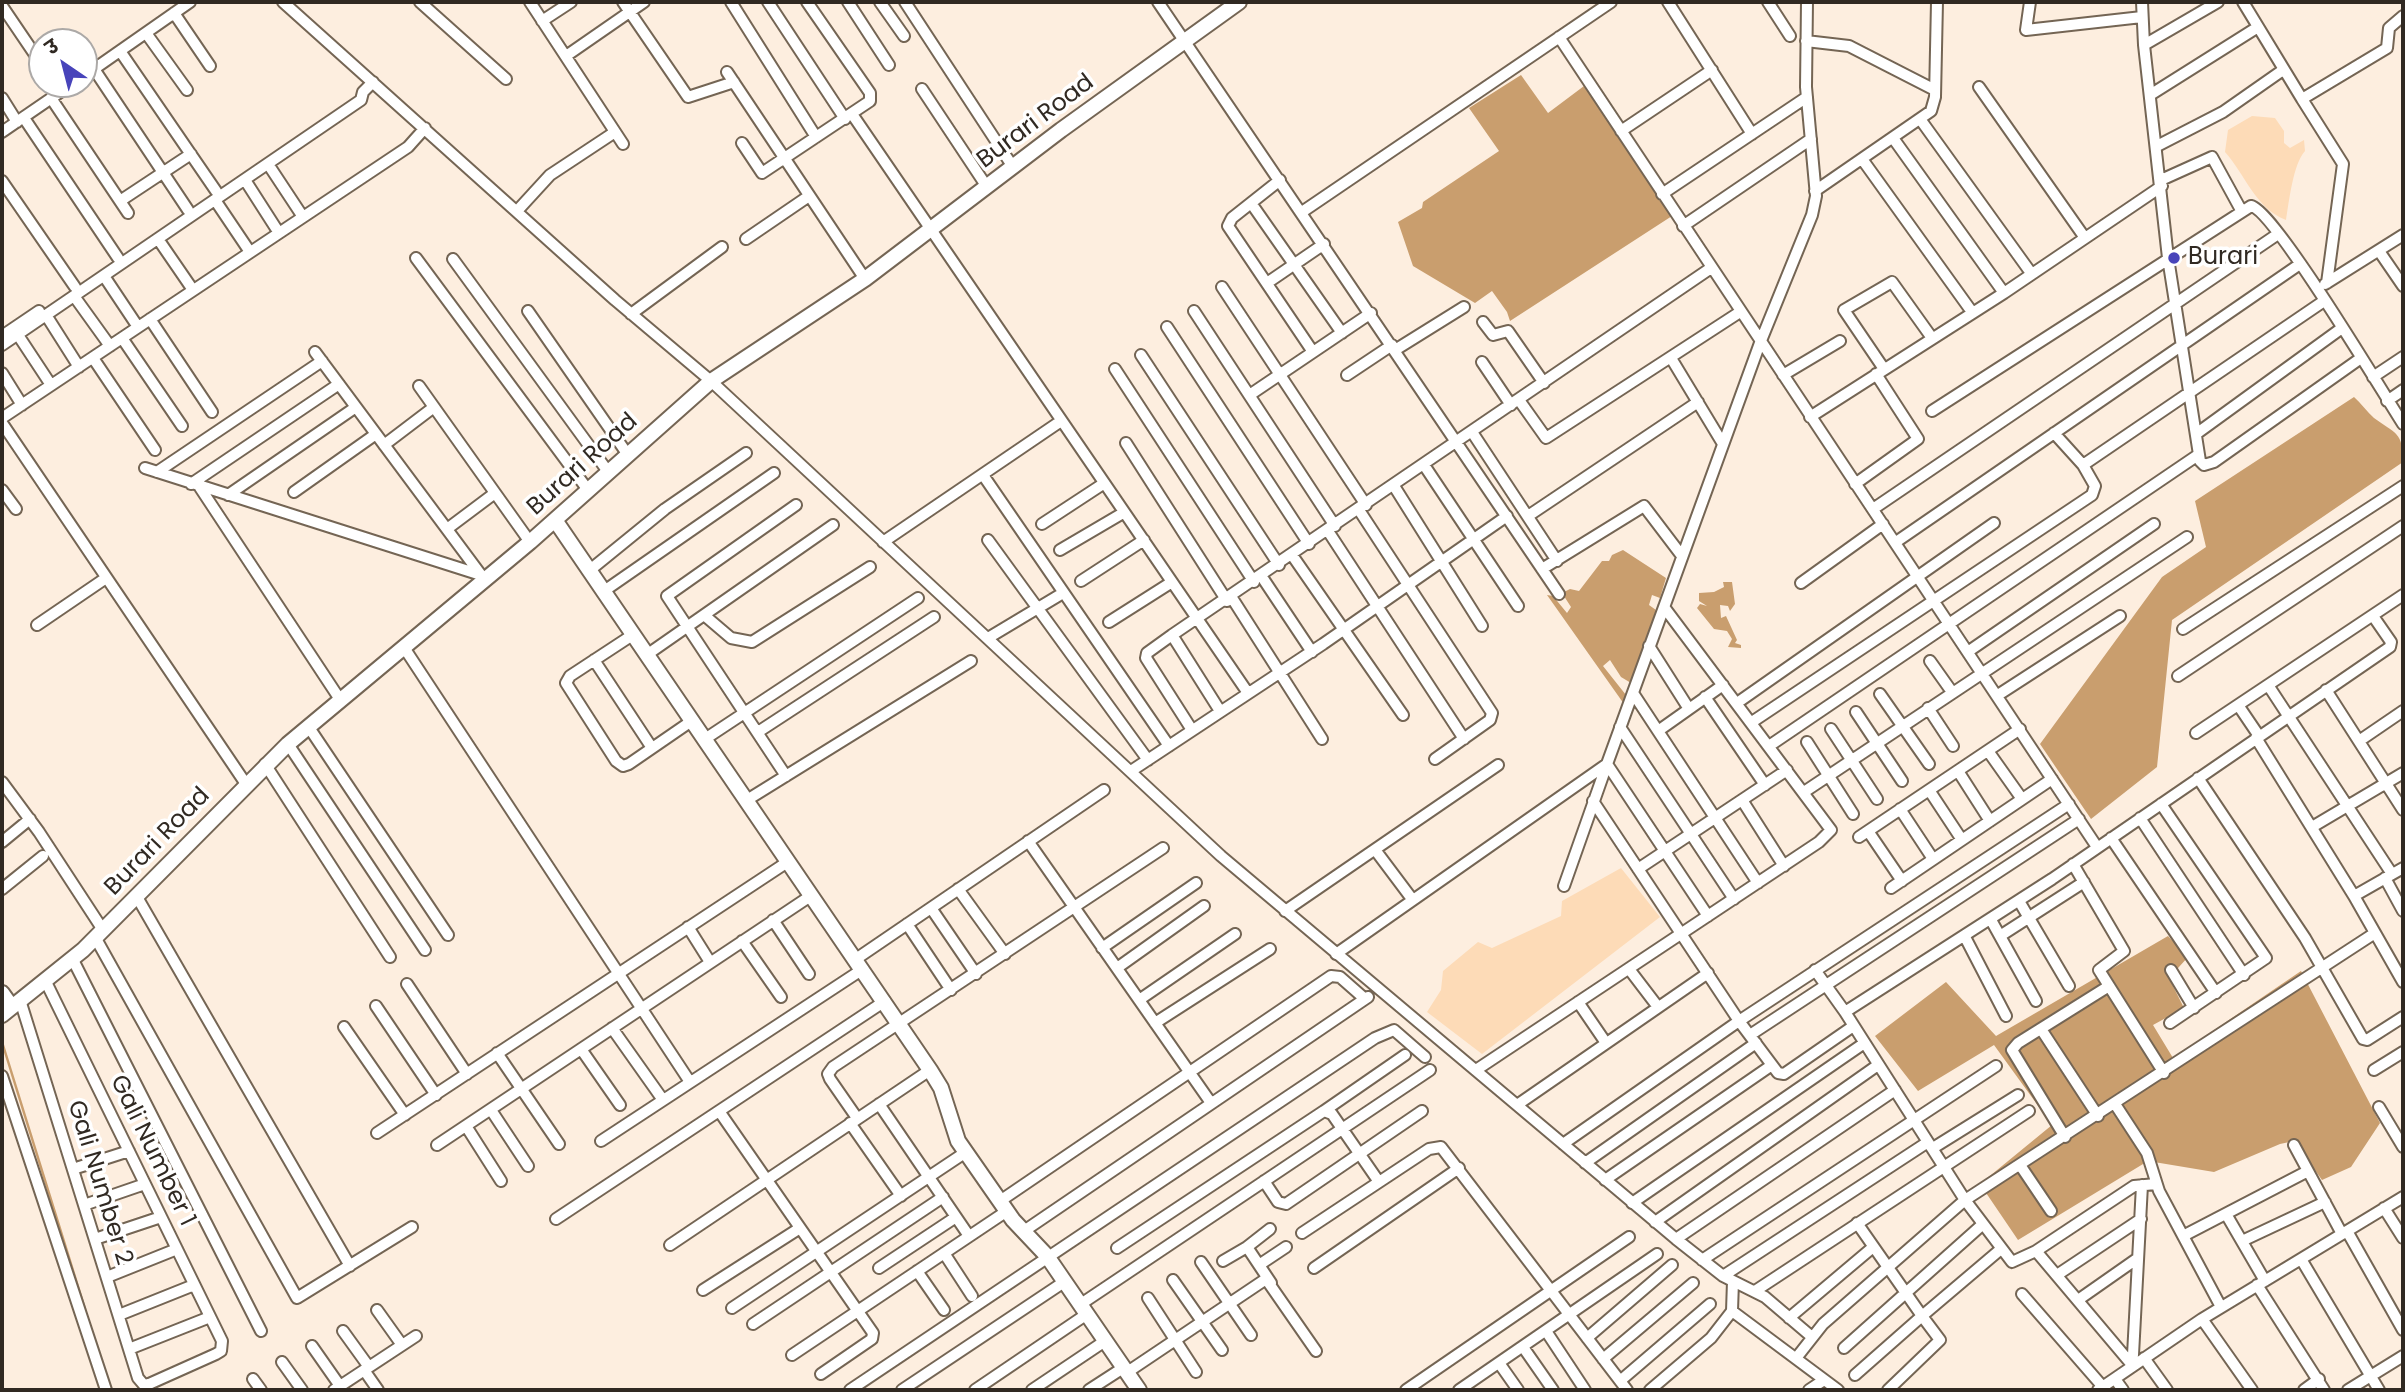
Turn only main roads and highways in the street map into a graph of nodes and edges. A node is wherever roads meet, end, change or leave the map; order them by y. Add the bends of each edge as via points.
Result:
1 (1239, 2) edge
2 (555, 520) junction
3 (2, 993) edge
4 (9, 1009) edge
5 (1139, 1390) edge

1 - 2 main road, Burari Road via 864,279 705,386
2 - 4 main road, Burari Road via 265,764 99,934
2 - 5 main road via 930,1070 941,1088 952,1130 966,1152 1047,1256
3 - 4 main road

